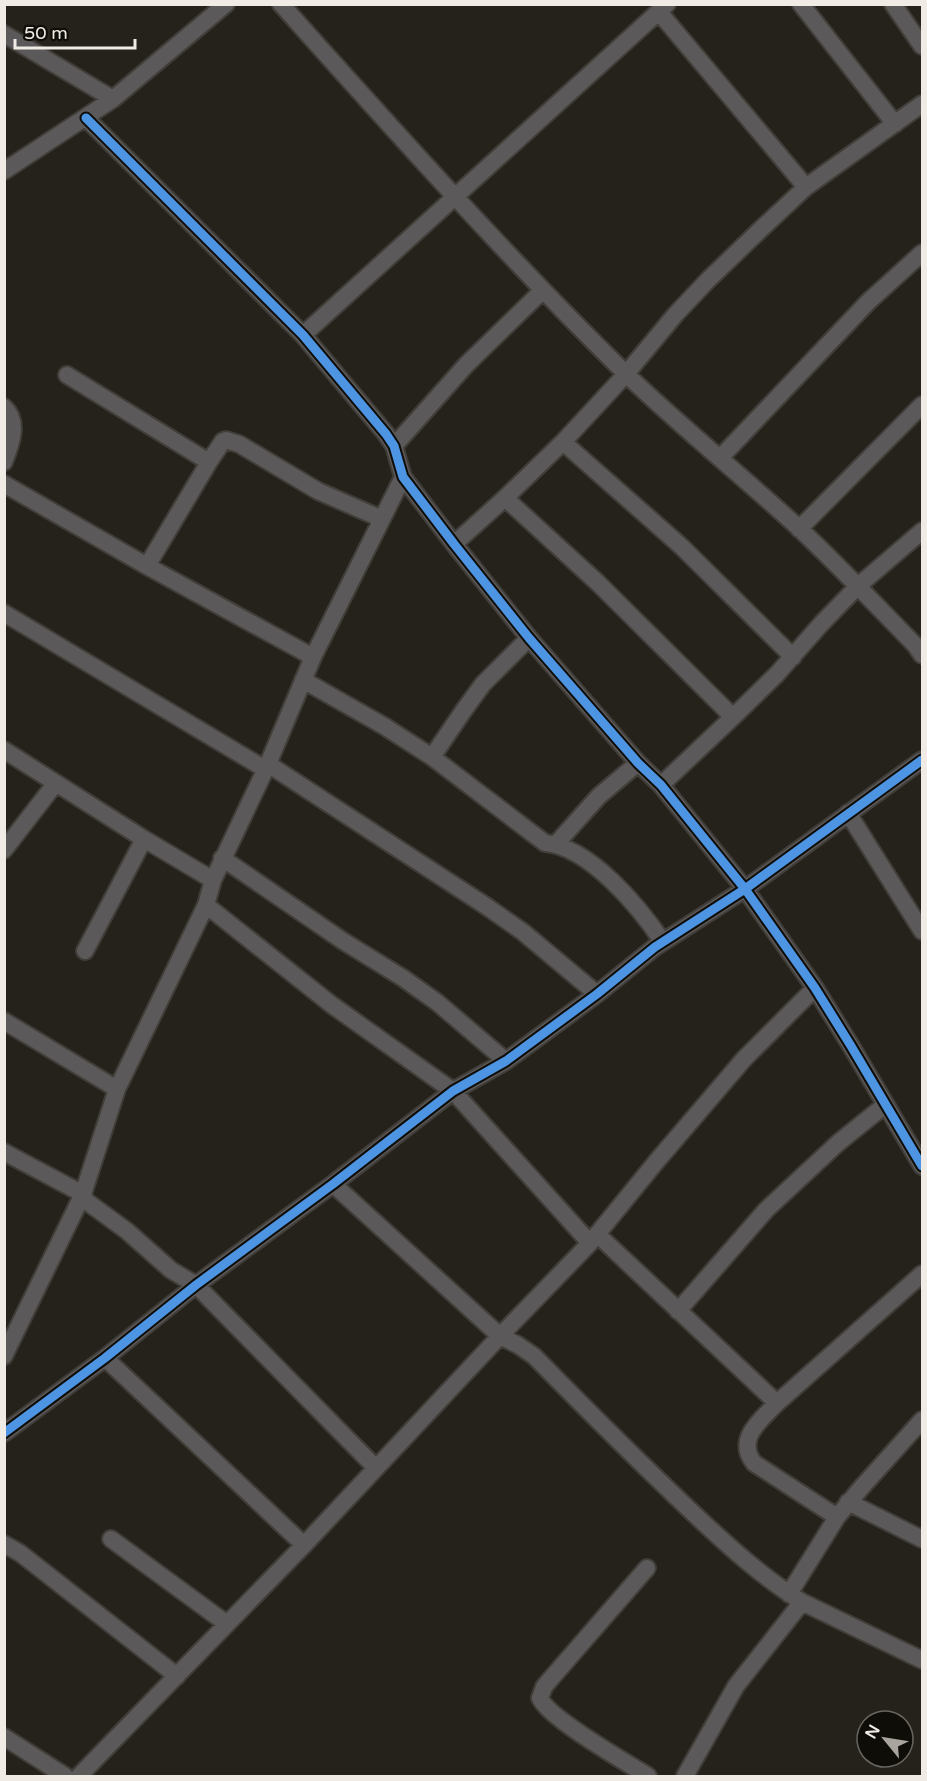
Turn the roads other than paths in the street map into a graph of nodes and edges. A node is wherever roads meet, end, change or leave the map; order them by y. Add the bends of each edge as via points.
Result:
1 (226, 4) edge
2 (281, 4) edge
3 (801, 4) edge
4 (893, 4) edge
5 (663, 8) edge
6 (4, 34) edge
7 (922, 46) edge
8 (113, 99) junction
9 (922, 104) edge
10 (86, 118) junction
11 (895, 124) junction
12 (4, 171) edge
13 (806, 187) junction
14 (455, 198) junction
15 (922, 253) edge
16 (543, 290) junction
17 (303, 335) junction
18 (626, 374) junction
19 (68, 375) dead end
20 (922, 405) edge
21 (4, 407) edge
22 (563, 442) junction
23 (394, 446) junction
24 (720, 458) junction
25 (4, 462) edge
26 (209, 462) junction
27 (403, 477) junction
28 (4, 484) edge
29 (505, 498) junction
30 (382, 519) junction
31 (800, 529) junction
32 (922, 531) edge
33 (454, 544) junction
34 (147, 566) junction
35 (858, 586) junction
36 (4, 613) edge
37 (529, 638) junction
38 (920, 646) edge
39 (313, 657) junction
40 (793, 657) junction
41 (303, 680) junction
42 (734, 717) junction
43 (4, 750) edge
44 (432, 757) junction
45 (922, 760) edge
46 (638, 763) junction
47 (266, 767) junction
48 (55, 784) junction
49 (661, 785) junction
50 (848, 813) junction
51 (144, 839) junction
52 (556, 844) junction
53 (4, 850) edge
54 (222, 858) junction
55 (213, 880) junction
56 (745, 889) junction
57 (206, 905) junction
58 (922, 931) edge
59 (663, 942) junction
60 (85, 951) dead end
61 (814, 988) junction
62 (597, 994) junction
63 (4, 1021) edge
64 (506, 1061) junction
65 (117, 1089) junction
66 (453, 1091) junction
67 (885, 1105) junction
68 (4, 1152) edge
69 (922, 1166) edge
70 (333, 1184) junction
71 (83, 1194) junction
72 (594, 1239) junction
73 (922, 1274) edge
74 (196, 1285) junction
75 (678, 1311) junction
76 (500, 1336) junction
77 (4, 1356) edge
78 (105, 1358) junction
79 (777, 1403) junction
80 (922, 1420) edge
81 (4, 1433) edge
82 (375, 1468) junction
83 (848, 1502) junction
84 (837, 1517) junction
85 (111, 1539) dead end
86 (922, 1539) edge
87 (4, 1544) edge
88 (304, 1545) junction
89 (647, 1568) dead end
90 (795, 1598) junction
91 (227, 1624) junction
92 (922, 1660) edge
93 (177, 1676) junction
94 (4, 1737) edge
95 (65, 1776) edge
96 (79, 1776) edge
97 (648, 1776) edge
98 (685, 1776) edge

1 - 8 street
2 - 14 street
3 - 11 street
4 - 7 street
5 - 13 street
5 - 14 street
6 - 8 street
8 - 10 street
9 - 11 street
10 - 12 street
10 - 17 street
11 - 13 street
13 - 18 street via 708,280
14 - 16 street
14 - 17 street
15 - 24 street via 868,302
16 - 18 street
16 - 23 street via 466,365
17 - 23 street
18 - 22 street
18 - 24 street
19 - 26 street
20 - 31 street
21 - 25 street via 14,423
22 - 29 street
22 - 40 street via 682,547
23 - 27 street
24 - 31 street
26 - 30 street via 228,439 318,491
26 - 34 street
27 - 30 street
27 - 33 street
28 - 34 street
29 - 33 street
29 - 42 street
30 - 39 street
31 - 35 street
32 - 35 street
33 - 37 street
34 - 39 street
35 - 38 street
35 - 40 street
36 - 47 street
37 - 44 street via 483,684
37 - 46 street
39 - 41 street
40 - 42 street
41 - 44 street
41 - 47 street
42 - 49 street
43 - 48 street
44 - 52 street via 545,843
45 - 50 street
46 - 49 street
46 - 52 street via 599,796
47 - 54 street
47 - 62 street via 486,906
48 - 51 street
48 - 53 street
49 - 56 street
50 - 56 street
50 - 58 street
51 - 55 street
51 - 60 street
52 - 59 street via 584,857 615,884
54 - 55 street
54 - 64 street via 429,996
55 - 57 street
56 - 59 street
56 - 61 street
57 - 65 street
57 - 66 street via 332,1005
59 - 62 street
61 - 67 street
61 - 72 street via 744,1059
62 - 64 street
63 - 65 street
64 - 66 street
65 - 71 street
66 - 70 street
66 - 72 street
67 - 69 street
67 - 75 street via 766,1210
68 - 71 street
70 - 74 street
70 - 76 street
71 - 74 street via 99,1212 171,1270
71 - 77 street
72 - 75 street
72 - 76 street
73 - 79 street
74 - 78 street
74 - 82 street
75 - 79 street
76 - 82 street
76 - 90 street via 534,1356 721,1539
78 - 81 street
78 - 88 street
79 - 84 street via 751,1434 746,1450 749,1456
80 - 83 street
82 - 88 street
83 - 84 street
83 - 86 street
84 - 90 street
85 - 91 street
87 - 93 street
88 - 91 street
89 - 97 street via 548,1682 540,1698 547,1709 567,1724
90 - 92 street
90 - 98 street via 736,1686
91 - 93 street
93 - 96 street
94 - 95 street

